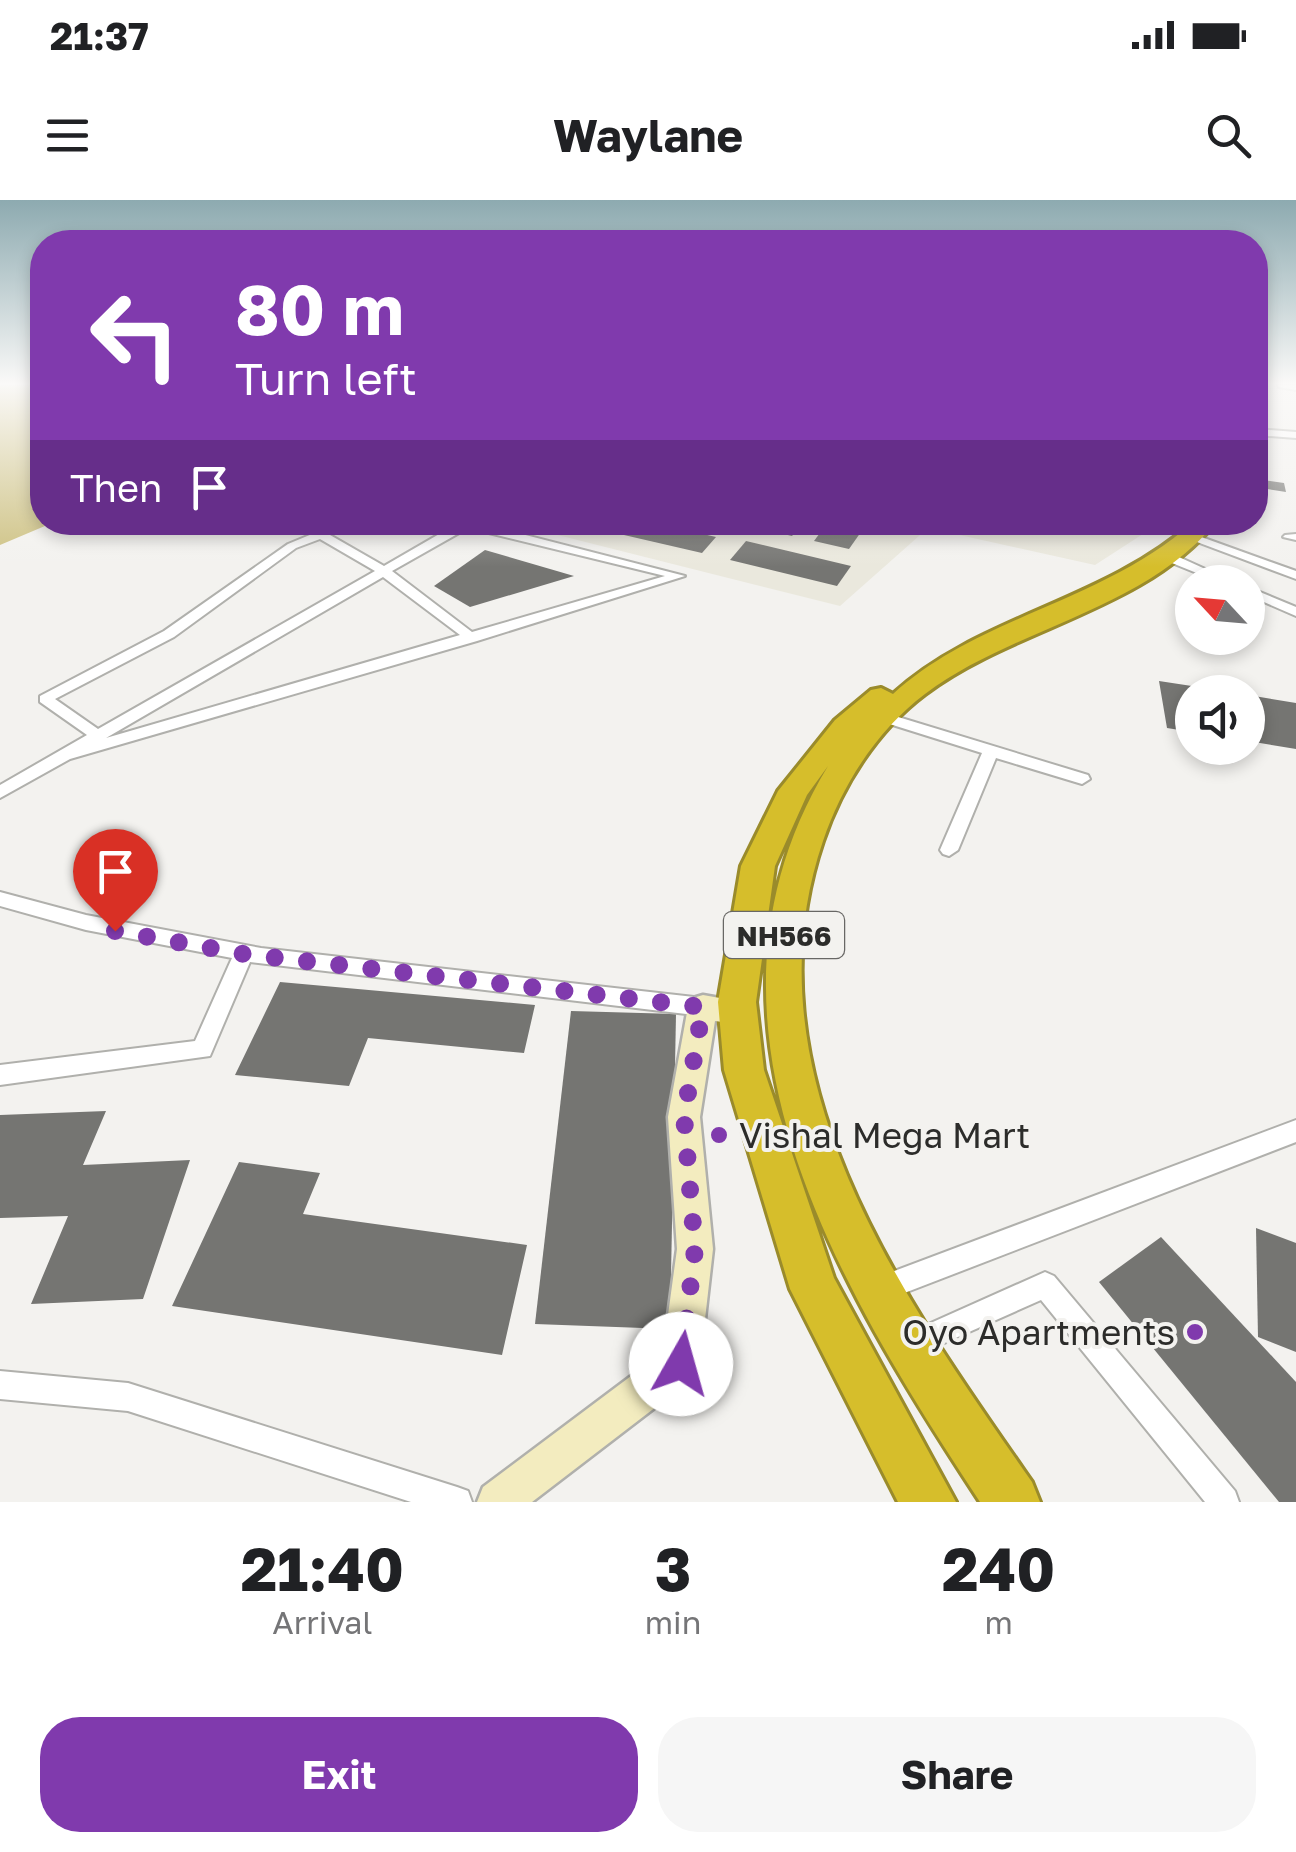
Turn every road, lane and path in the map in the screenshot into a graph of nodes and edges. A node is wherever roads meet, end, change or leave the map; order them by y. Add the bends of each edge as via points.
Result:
1 (315, 535) edge
2 (322, 535) edge
3 (448, 535) edge
4 (516, 535) edge
5 (1185, 535) edge
6 (1185, 535) edge
7 (1188, 535) edge
8 (1190, 535) edge
9 (1213, 565) edge
10 (385, 572) junction
11 (1296, 575) edge
12 (1265, 598) edge
13 (1296, 612) edge
14 (472, 638) junction
15 (885, 718) junction
16 (98, 735) junction
17 (991, 751) junction
18 (61, 756) junction
19 (1082, 779) dead end
20 (0, 792) edge
21 (950, 850) dead end
22 (0, 899) edge
23 (244, 954) junction
24 (721, 1009) junction
25 (0, 1075) edge
26 (1296, 1132) edge
27 (876, 1291) junction
28 (910, 1346) junction
29 (0, 1385) edge
30 (457, 1502) edge
31 (498, 1502) edge
32 (928, 1502) edge
33 (1012, 1502) edge
34 (1224, 1502) edge

1 - 16 street via 170,634 45,700
2 - 10 street
3 - 10 street
4 - 14 street via 680,576
5 - 15 highway, NH566 via 939,672
6 - 24 highway, NH566 via 907,674 845,726 793,792 758,866
7 - 9 street
8 - 11 street
10 - 14 street
10 - 16 street
12 - 13 street
14 - 18 street
15 - 17 street
15 - 27 highway, NH566 via 843,766 808,829 782,944 794,1080
16 - 18 street
17 - 19 street
17 - 21 street
18 - 20 street
22 - 23 street via 83,925
23 - 24 street
23 - 25 street via 202,1049
24 - 31 street via 684,1116 695,1249 681,1364
24 - 32 highway, NH566 via 814,1289
26 - 27 street
27 - 28 highway, NH566
28 - 33 highway, NH566
28 - 34 street via 1044,1285
29 - 30 street via 128,1397

